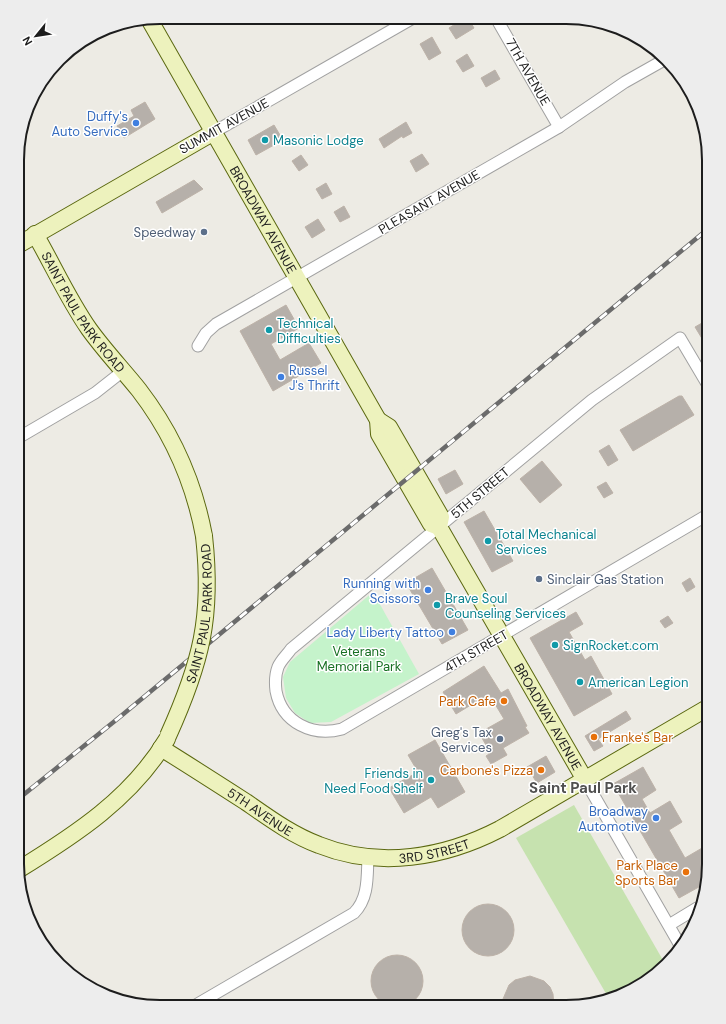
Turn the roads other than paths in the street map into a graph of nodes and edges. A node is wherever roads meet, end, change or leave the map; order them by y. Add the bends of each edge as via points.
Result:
1 (152, 24) edge
2 (403, 24) edge
3 (499, 24) edge
4 (660, 62) edge
5 (559, 127) junction
6 (214, 132) junction
7 (35, 234) junction
8 (24, 235) edge
9 (24, 241) edge
10 (297, 277) junction
11 (198, 346) dead end
12 (123, 371) junction
13 (702, 375) edge
14 (24, 434) edge
15 (702, 518) edge
16 (439, 527) junction
17 (502, 636) junction
18 (283, 710) joint
19 (702, 711) edge
20 (165, 742) junction
21 (585, 780) junction
22 (368, 857) junction
23 (24, 866) edge
24 (694, 909) edge
25 (668, 924) junction
26 (678, 941) edge
27 (204, 1000) edge

1 - 6 street, BROADWAY AVENUE
2 - 6 street, SUMMIT AVENUE
3 - 5 street, 7TH AVENUE
4 - 5 street, PLEASANT AVENUE via 625,82
5 - 10 street, PLEASANT AVENUE
6 - 7 street, SUMMIT AVENUE
6 - 10 street, BROADWAY AVENUE
7 - 8 street, SUMMIT AVENUE
7 - 9 street, SUMMIT AVENUE
7 - 12 street, SAINT PAUL PARK ROAD via 84,322
10 - 11 street, PLEASANT AVENUE via 216,324 206,333
10 - 16 street, BROADWAY AVENUE via 378,420 389,427 438,510 441,517
12 - 14 street via 95,393
12 - 20 street, SAINT PAUL PARK ROAD, bridge via 151,406 174,444 196,499 204,536 207,574 204,634 187,694
13 - 16 street, 5TH STREET via 680,338 592,400
15 - 17 street, 4TH STREET
16 - 17 street, BROADWAY AVENUE
16 - 18 street, 5TH STREET via 284,657 276,675 275,686
17 - 18 street, 4TH STREET via 342,729 332,732 301,727
17 - 21 street, BROADWAY AVENUE
19 - 21 street, 3RD STREET
20 - 22 street, 5TH AVENUE via 300,837 328,848
20 - 23 street, SAINT PAUL PARK ROAD via 137,779 107,810 68,839
21 - 22 street, 3RD STREET via 500,830 466,845 416,857
21 - 25 street, BROADWAY AVENUE
22 - 27 street via 365,895 354,912
24 - 25 street
25 - 26 street, BROADWAY AVENUE

